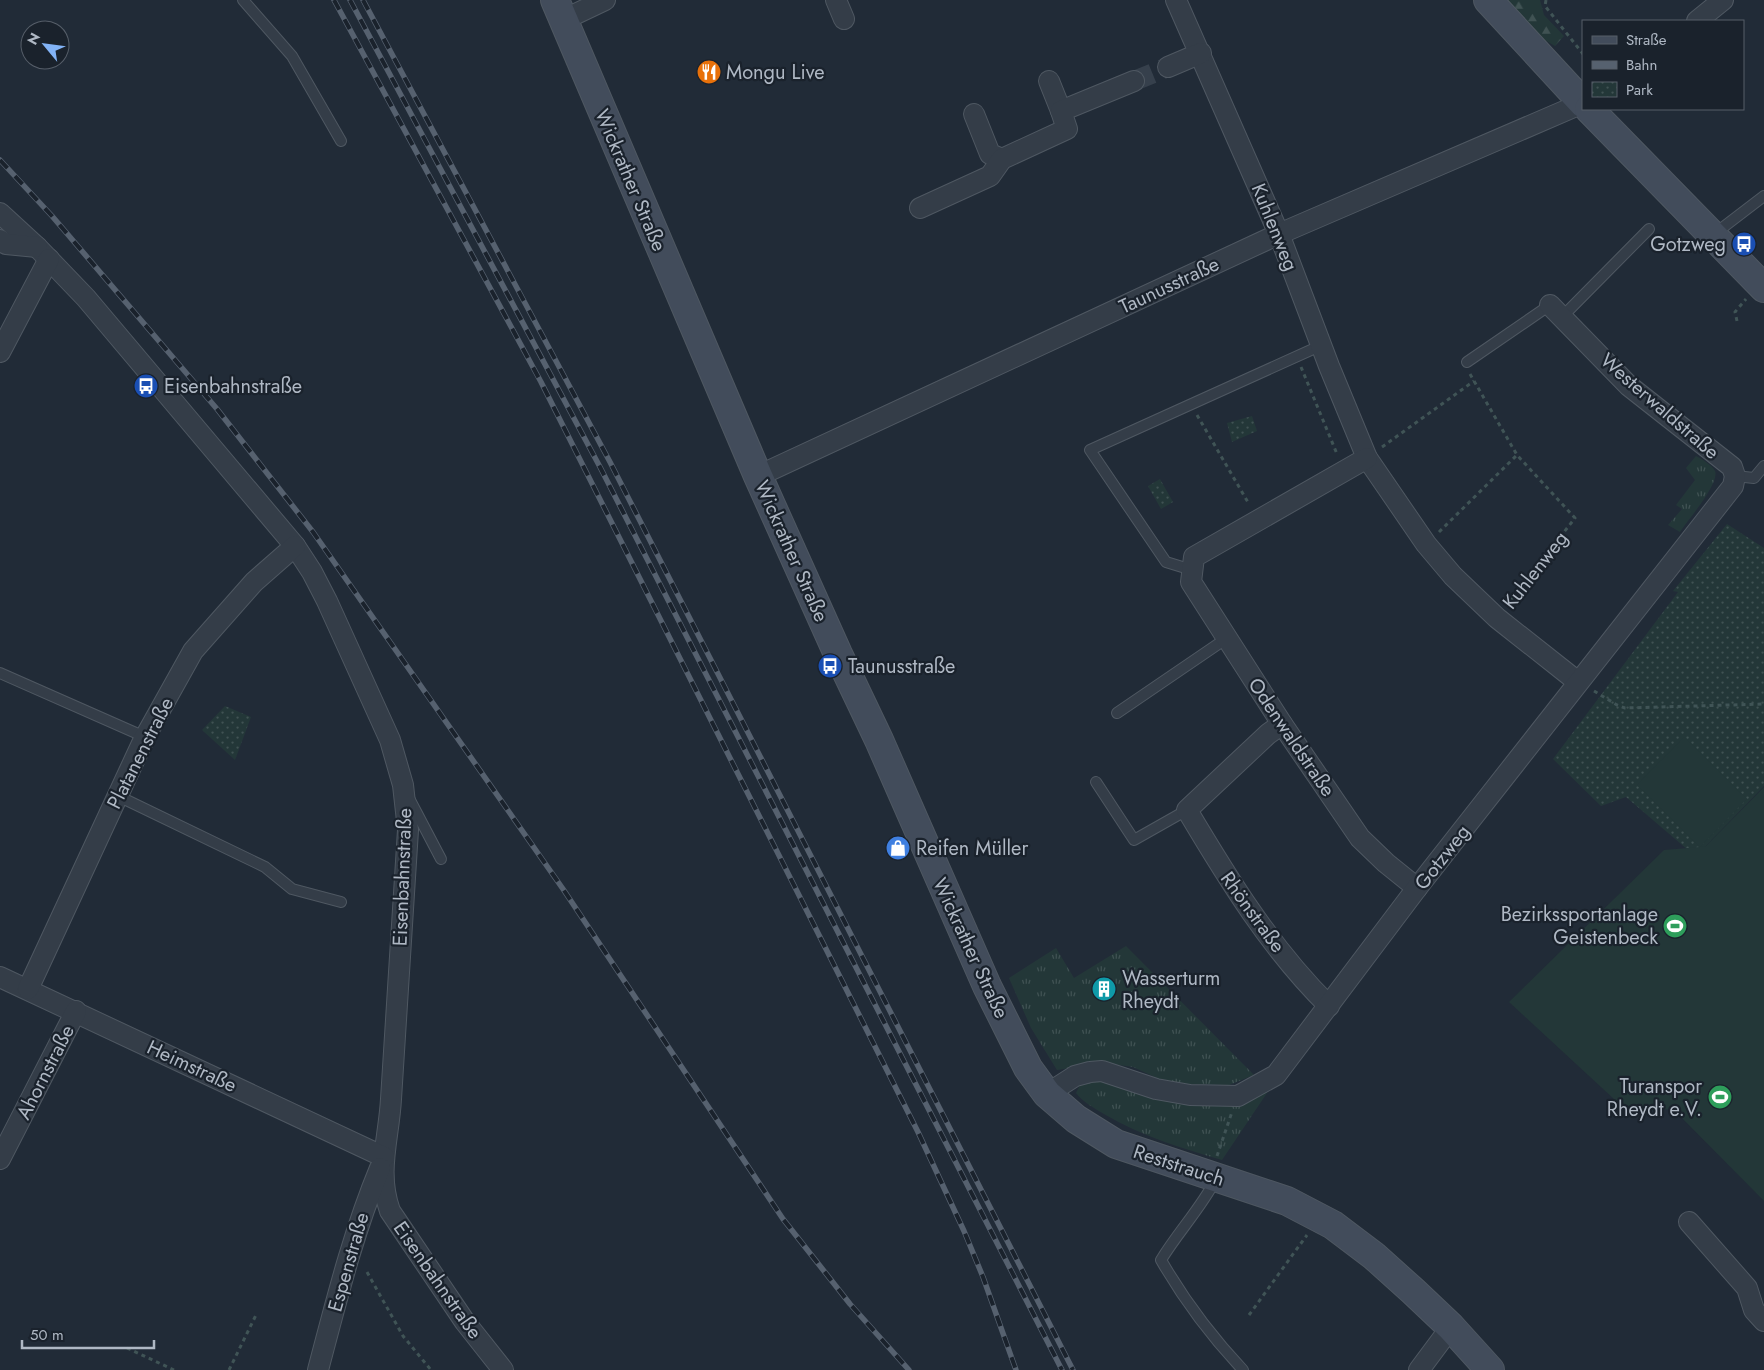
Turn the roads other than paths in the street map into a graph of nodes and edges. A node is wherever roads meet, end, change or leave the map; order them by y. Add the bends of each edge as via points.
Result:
1 (243, 0) edge
2 (605, 0) edge
3 (836, 0) edge
4 (1176, 0) edge
5 (1488, 0) edge
6 (1723, 0) edge
7 (559, 10) edge
8 (844, 20) dead end
9 (1698, 20) edge
10 (1201, 53) junction
11 (1168, 67) tunnel mouth
12 (1049, 81) dead end
13 (1134, 81) tunnel mouth
14 (1582, 102) edge
15 (1582, 103) edge
16 (1590, 110) edge
17 (1061, 111) junction
18 (974, 114) dead end
19 (341, 141) dead end
20 (1002, 159) junction
21 (1764, 196) edge
22 (920, 208) dead end
23 (0, 213) edge
24 (1649, 229) dead end
25 (1279, 234) junction
26 (1712, 236) junction
27 (0, 240) edge
28 (43, 253) junction
29 (1764, 288) edge
30 (1556, 311) junction
31 (1322, 345) junction
32 (0, 352) edge
33 (1467, 362) road end
34 (1367, 458) junction
35 (1764, 466) edge
36 (758, 476) junction
37 (1735, 476) junction
38 (295, 546) junction
39 (1192, 570) junction
40 (1227, 638) junction
41 (0, 673) edge
42 (1578, 682) junction
43 (1117, 713) dead end
44 (1282, 724) junction
45 (145, 737) junction
46 (1096, 782) dead end
47 (403, 785) junction
48 (118, 796) junction
49 (1187, 810) junction
50 (441, 859) dead end
51 (1417, 888) junction
52 (341, 902) dead end
53 (0, 977) edge
54 (28, 989) junction
55 (1329, 1006) junction
56 (76, 1011) junction
57 (1047, 1094) junction
58 (384, 1156) junction
59 (0, 1159) edge
60 (1213, 1177) junction
61 (1689, 1222) dead end
62 (1764, 1321) edge
63 (1451, 1327) junction
64 (318, 1370) edge
65 (503, 1370) edge
66 (1243, 1370) edge
67 (1419, 1370) edge
68 (1490, 1370) edge

1 - 19 lane via 292,56
2 - 7 street
3 - 8 street
4 - 10 street, Kuhlenweg
5 - 14 main road
6 - 9 street
7 - 36 main road, Wickrather Straße
10 - 11 street
10 - 25 street, Kuhlenweg
12 - 17 street
13 - 17 street
15 - 25 street, Taunusstraße
16 - 26 main road
17 - 20 street via 1067,129
18 - 20 street via 990,154
20 - 22 street via 990,176
21 - 26 lane
23 - 28 street, Eisenbahnstraße
24 - 30 lane
25 - 31 street, Kuhlenweg
25 - 36 street, Taunusstraße
26 - 29 main road
27 - 28 street
28 - 32 street
28 - 38 street, Eisenbahnstraße via 92,305
30 - 33 lane
30 - 37 street, Westerwaldstraße via 1630,386 1732,467
31 - 34 street, Kuhlenweg
31 - 39 lane via 1090,450 1166,562
34 - 39 street via 1194,557
34 - 42 street, Kuhlenweg via 1426,544 1453,576 1496,618
35 - 37 lane via 1754,478
36 - 57 main road, Wickrather Straße via 987,986 1028,1068
37 - 42 street, Gotzweg via 1727,494
38 - 45 street, Platanenstraße via 254,582 193,651
38 - 47 street, Eisenbahnstraße via 312,572 355,662 390,740
39 - 40 street, Odenwaldstraße via 1191,582
40 - 43 lane
40 - 44 street, Odenwaldstraße
41 - 45 lane
42 - 51 street, Gotzweg
44 - 49 street
44 - 51 street, Odenwaldstraße via 1360,838
45 - 48 street, Platanenstraße
46 - 49 lane via 1134,840
47 - 50 lane
47 - 58 street, Eisenbahnstraße via 408,830 391,1108
48 - 52 lane via 265,867 292,889
48 - 54 street, Platanenstraße
49 - 55 street, Rhönstraße via 1229,881 1312,990
51 - 55 street, Gotzweg
53 - 54 street, Heimstraße
54 - 56 street, Heimstraße
55 - 57 street, Gotzweg via 1276,1075 1238,1096 1190,1095 1156,1089 1102,1071 1075,1076
56 - 58 street, Heimstraße
56 - 59 street, Ahornstraße
57 - 60 main road, Reststrauch via 1076,1119 1116,1144
58 - 64 street, Espenstraße via 365,1204
58 - 65 street, Eisenbahnstraße via 382,1181 390,1211 465,1322
60 - 63 main road, Reststrauch via 1287,1201 1333,1225 1374,1256
60 - 66 lane via 1208,1195 1161,1260 1180,1293
61 - 62 street via 1747,1288 1754,1310
63 - 67 street
63 - 68 main road, Reststrauch

